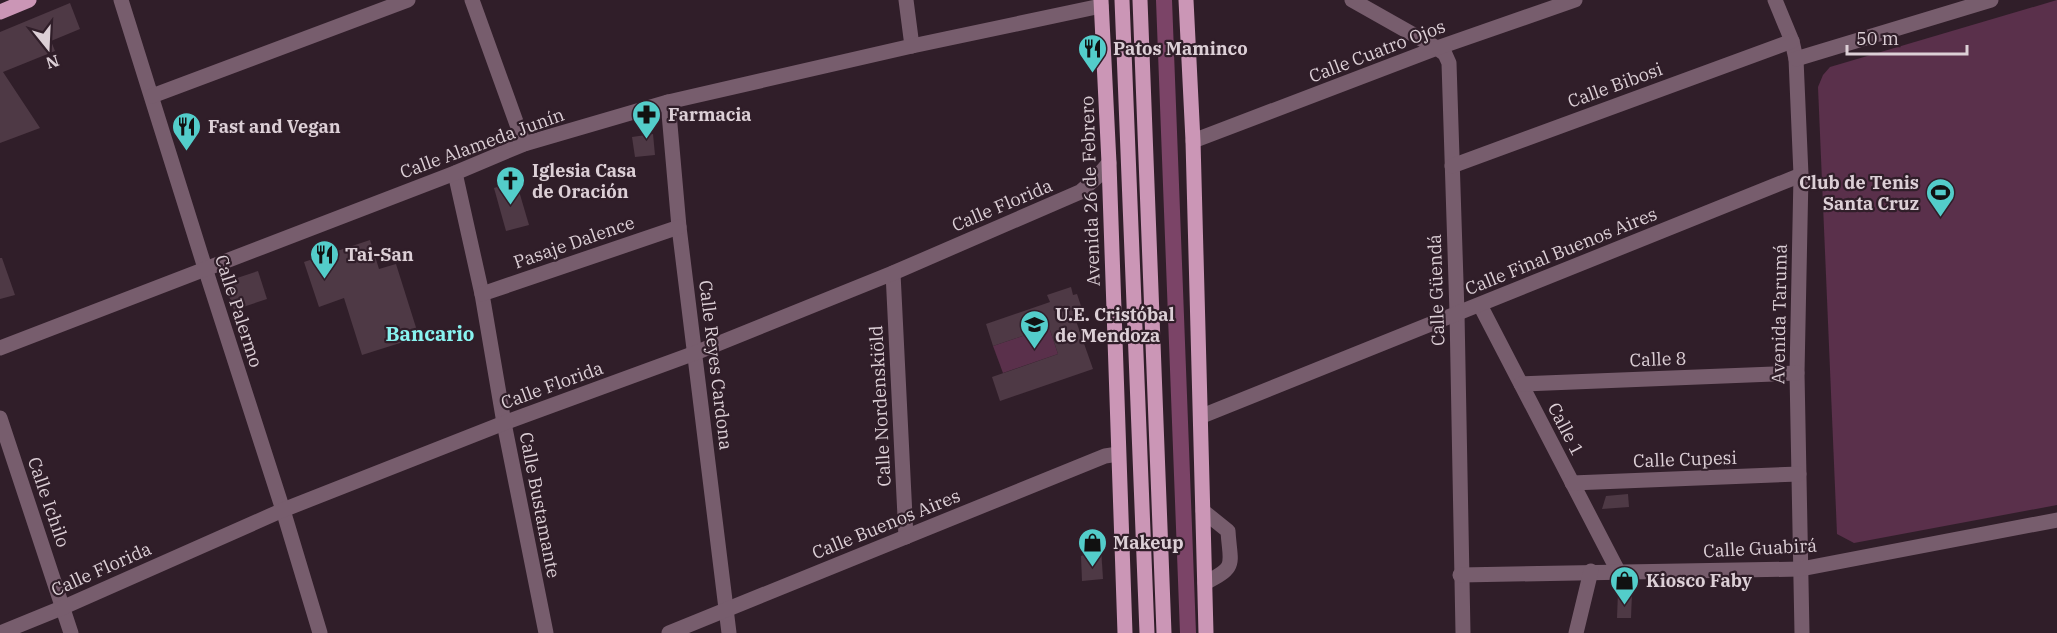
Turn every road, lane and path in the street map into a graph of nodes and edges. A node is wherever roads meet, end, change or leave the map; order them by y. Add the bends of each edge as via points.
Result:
1 (29, 0) edge
2 (121, 0) edge
3 (408, 0) edge
4 (472, 0) edge
5 (906, 0) edge
6 (1122, 0) edge
7 (1140, 0) edge
8 (1186, 0) edge
9 (1352, 0) edge
10 (1575, 0) edge
11 (1775, 0) edge
12 (1991, 0) edge
13 (1101, 3) edge
14 (3, 7) edge
15 (1792, 41) junction
16 (912, 46) junction
17 (1437, 48) junction
18 (1796, 59) junction
19 (152, 96) junction
20 (668, 102) junction
21 (1193, 141) junction
22 (524, 144) junction
23 (1109, 163) junction
24 (1452, 166) junction
25 (455, 173) junction
26 (1802, 175) junction
27 (679, 227) junction
28 (205, 268) junction
29 (893, 273) junction
30 (482, 294) junction
31 (1480, 305) junction
32 (1457, 313) junction
33 (0, 348) edge
34 (695, 353) junction
35 (1797, 373) junction
36 (1521, 384) junction
37 (1202, 416) junction
38 (0, 418) edge
39 (504, 423) junction
40 (1118, 454) junction
41 (1799, 474) junction
42 (1572, 483) junction
43 (283, 510) junction
44 (1203, 512) junction
45 (2057, 520) edge
46 (906, 537) junction
47 (1801, 569) junction
48 (1618, 571) junction
49 (1591, 572) junction
50 (1460, 575) junction
51 (1205, 583) junction
52 (64, 607) junction
53 (726, 610) junction
54 (0, 633) edge
55 (71, 633) edge
56 (320, 633) edge
57 (546, 633) edge
58 (669, 633) edge
59 (729, 633) edge
60 (1125, 633) edge
61 (1147, 633) edge
62 (1164, 633) edge
63 (1206, 633) edge
64 (1462, 633) edge
65 (1576, 633) edge
66 (1802, 633) edge

1 - 14 main road
2 - 19 street, Calle Palermo
3 - 19 street
4 - 22 street
5 - 16 street
6 - 61 main road
7 - 62 main road
8 - 21 main road
9 - 17 street
10 - 17 street, Calle Cuatro Ojos
11 - 15 street, Avenida Tarumá
12 - 18 street
13 - 16 street, Calle Alameda Junín
13 - 23 main road, Avenida 26 de Febrero
15 - 18 street, Avenida Tarumá
15 - 24 street, Calle Bibosi
16 - 20 street, Calle Alameda Junín
17 - 21 street, Calle Cuatro Ojos
17 - 24 street, Calle Güendá via 1449,63
18 - 26 street, Avenida Tarumá
19 - 28 street, Calle Palermo
20 - 22 street, Calle Alameda Junín
20 - 27 street, Calle Reyes Cardona
21 - 37 main road
22 - 25 street, Calle Alameda Junín
23 - 29 street, Calle Florida via 1080,192
23 - 40 main road, Avenida 26 de Febrero
24 - 32 street, Calle Güendá
25 - 28 street, Calle Alameda Junín
25 - 30 street, Calle Bustamante
26 - 31 street, Calle Final Buenos Aires
26 - 35 street, Avenida Tarumá
27 - 30 street, Pasaje Dalence
27 - 34 street, Calle Reyes Cardona
28 - 33 street, Calle Alameda Junín
28 - 43 street, Calle Palermo
29 - 34 street, Calle Florida
29 - 46 street, Calle Nordenskiöld
30 - 39 street, Calle Bustamante
31 - 32 street, Calle Final Buenos Aires
31 - 36 street, Calle 1
32 - 37 street, Calle Final Buenos Aires
32 - 50 street, Calle Güendá
34 - 39 street, Calle Florida
34 - 53 street, Calle Reyes Cardona
35 - 36 street, Calle 8
35 - 41 street, Avenida Tarumá
36 - 42 street, Calle 1
37 - 44 main road
38 - 52 street, Calle Ichilo
39 - 43 street, Calle Florida
39 - 57 street, Calle Bustamante
40 - 46 street, Calle Buenos Aires
40 - 60 main road, Avenida 26 de Febrero
41 - 42 street, Calle Cupesi
41 - 47 street, Avenida Tarumá
42 - 48 street, Calle 1
43 - 52 street, Calle Florida
43 - 56 street, Calle Palermo
44 - 51 main road
44 - 51 street via 1228,531 1230,564 1226,573
45 - 47 street, Calle Guabirá
46 - 53 street, Calle Buenos Aires
47 - 48 street, Calle Guabirá
47 - 66 street, Avenida Tarumá
48 - 49 street, Calle Guabirá
49 - 50 street, Calle Guabirá
49 - 65 street
50 - 64 street, Calle Güendá
51 - 63 main road
52 - 54 street, Calle Florida
52 - 55 street, Calle Ichilo
53 - 58 street, Calle Buenos Aires
53 - 59 street, Calle Reyes Cardona

